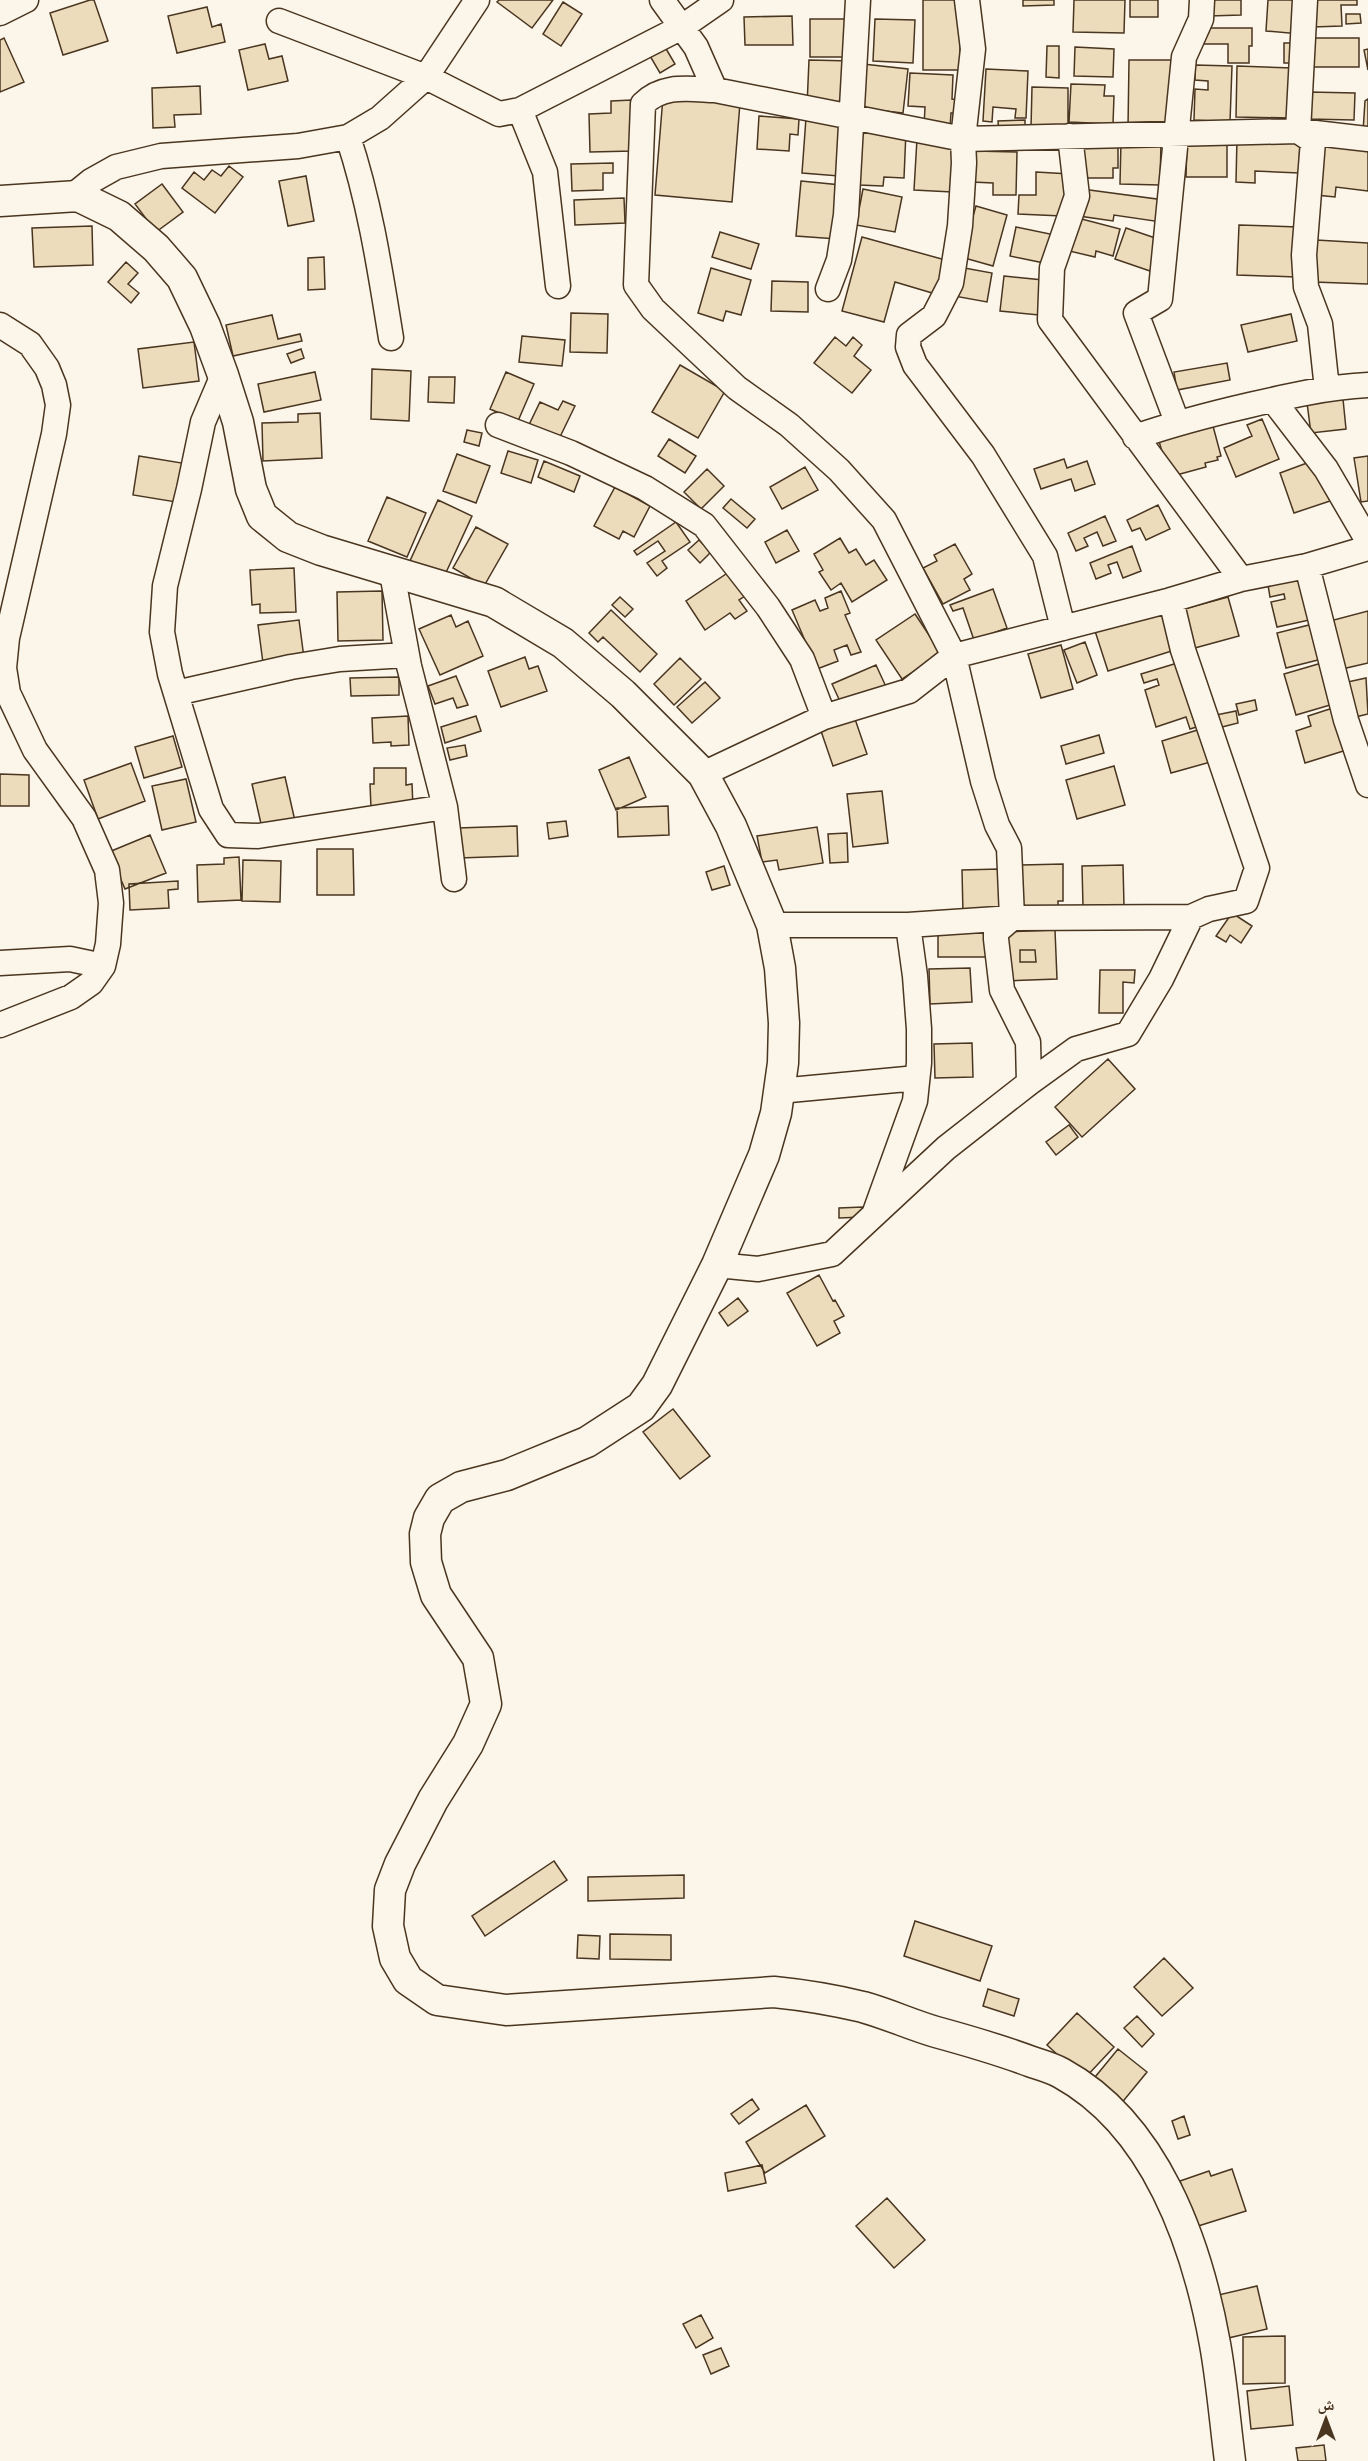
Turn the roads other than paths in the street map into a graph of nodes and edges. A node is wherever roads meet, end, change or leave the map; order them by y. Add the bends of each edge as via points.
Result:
1 (26, 0) edge
2 (477, 0) edge
3 (662, 0) edge
4 (721, 0) edge
5 (858, 0) edge
6 (967, 0) edge
7 (1202, 0) edge
8 (1305, 0) edge
9 (0, 13) edge
10 (279, 21) dead end
11 (682, 27) junction
12 (426, 77) junction
13 (715, 90) junction
14 (520, 110) junction
15 (853, 117) junction
16 (1298, 131) junction
17 (1177, 135) junction
18 (1070, 136) junction
19 (348, 137) junction
20 (963, 139) junction
21 (1368, 139) edge
22 (70, 198) junction
23 (0, 201) edge
24 (558, 286) dead end
25 (828, 289) dead end
26 (0, 326) edge
27 (391, 338) dead end
28 (223, 375) junction
29 (1368, 385) edge
30 (1327, 389) junction
31 (1273, 400) junction
32 (1177, 422) junction
33 (498, 425) dead end
34 (1135, 437) junction
35 (1368, 541) edge
36 (1368, 548) edge
37 (1307, 566) junction
38 (392, 573) junction
39 (1241, 579) junction
40 (1172, 600) junction
41 (1063, 628) junction
42 (4, 633) edge
43 (407, 655) junction
44 (954, 656) junction
45 (176, 693) junction
46 (824, 717) junction
47 (703, 774) junction
48 (1368, 785) edge
49 (445, 807) junction
50 (454, 879) dead end
51 (1191, 917) junction
52 (1012, 918) junction
53 (772, 926) junction
54 (908, 926) junction
55 (0, 963) edge
56 (103, 966) junction
57 (0, 1025) edge
58 (917, 1078) junction
59 (1029, 1083) junction
60 (779, 1091) junction
61 (874, 1216) junction
62 (717, 1265) junction
63 (1230, 2461) edge

1 - 9 street
2 - 12 street
3 - 11 street
4 - 11 street
5 - 15 street
6 - 20 street via 973,48
7 - 17 street via 1201,19 1184,57
8 - 16 street
10 - 12 street
11 - 13 street via 696,47
11 - 14 street
12 - 14 street via 499,114
12 - 19 street via 380,118
13 - 15 street
13 - 44 street via 670,88 652,95 643,104 636,285 653,309 737,388 789,425 884,520
14 - 24 street via 545,172
15 - 20 street
15 - 25 street via 846,215 839,260
16 - 17 street
16 - 21 street
16 - 30 street via 1313,141 1304,255 1306,287 1320,324
17 - 18 street
17 - 32 street via 1160,299 1136,313
18 - 20 street
18 - 34 street via 1077,196 1052,268 1050,320
19 - 22 street via 298,146 161,156 116,167
19 - 27 street via 374,232
20 - 41 street via 960,226 951,283 934,316 909,335 908,347 915,365 983,455 1046,556
22 - 23 main road
22 - 28 main road via 78,196 119,216 156,248 182,278
26 - 42 street via 30,344 47,368 58,405
28 - 38 main road via 238,422 251,489 262,516 288,537
28 - 45 street via 203,422 165,586 162,632
29 - 30 street
30 - 31 street
31 - 32 street
31 - 35 street via 1326,469
32 - 34 street
33 - 46 street via 571,453 645,488 704,525 768,607 802,659
34 - 39 street
36 - 37 street
37 - 39 street
37 - 48 street via 1346,720
38 - 43 street
38 - 47 main road via 494,602 563,643 623,694
39 - 40 street
40 - 41 street
40 - 51 street via 1183,650 1257,867 1246,901
41 - 44 street
42 - 56 street via 8,693 35,750 84,818 107,870 111,903
43 - 45 street via 291,667
43 - 49 street
44 - 46 street via 909,691
44 - 52 street via 982,781 1009,848
45 - 49 street via 211,809 228,835 258,836
46 - 47 street
47 - 53 main road via 731,826
49 - 50 street
51 - 52 street
51 - 59 street via 1128,1034 1076,1049
52 - 54 street
52 - 59 street via 996,932 996,939 1002,990 1028,1042
53 - 54 street
53 - 60 main road via 784,1023
54 - 58 street via 919,1029
55 - 56 street via 70,959
56 - 57 street via 91,983 71,997
58 - 60 street
58 - 61 street via 915,1101
59 - 61 street via 946,1148
60 - 62 main road via 764,1155
61 - 62 street via 832,1254 758,1269
62 - 63 main road via 657,1385 641,1407 587,1442 507,1475 461,1487 440,1499 429,1518 426,1562 436,1595 478,1658 486,1704 468,1744 433,1800 390,1890 388,1926 395,1958 408,1980 437,2000 506,2010 764,1993 810,1996 865,2008 1060,2072 1104,2102 1140,2147 1181,2222 1215,2344

